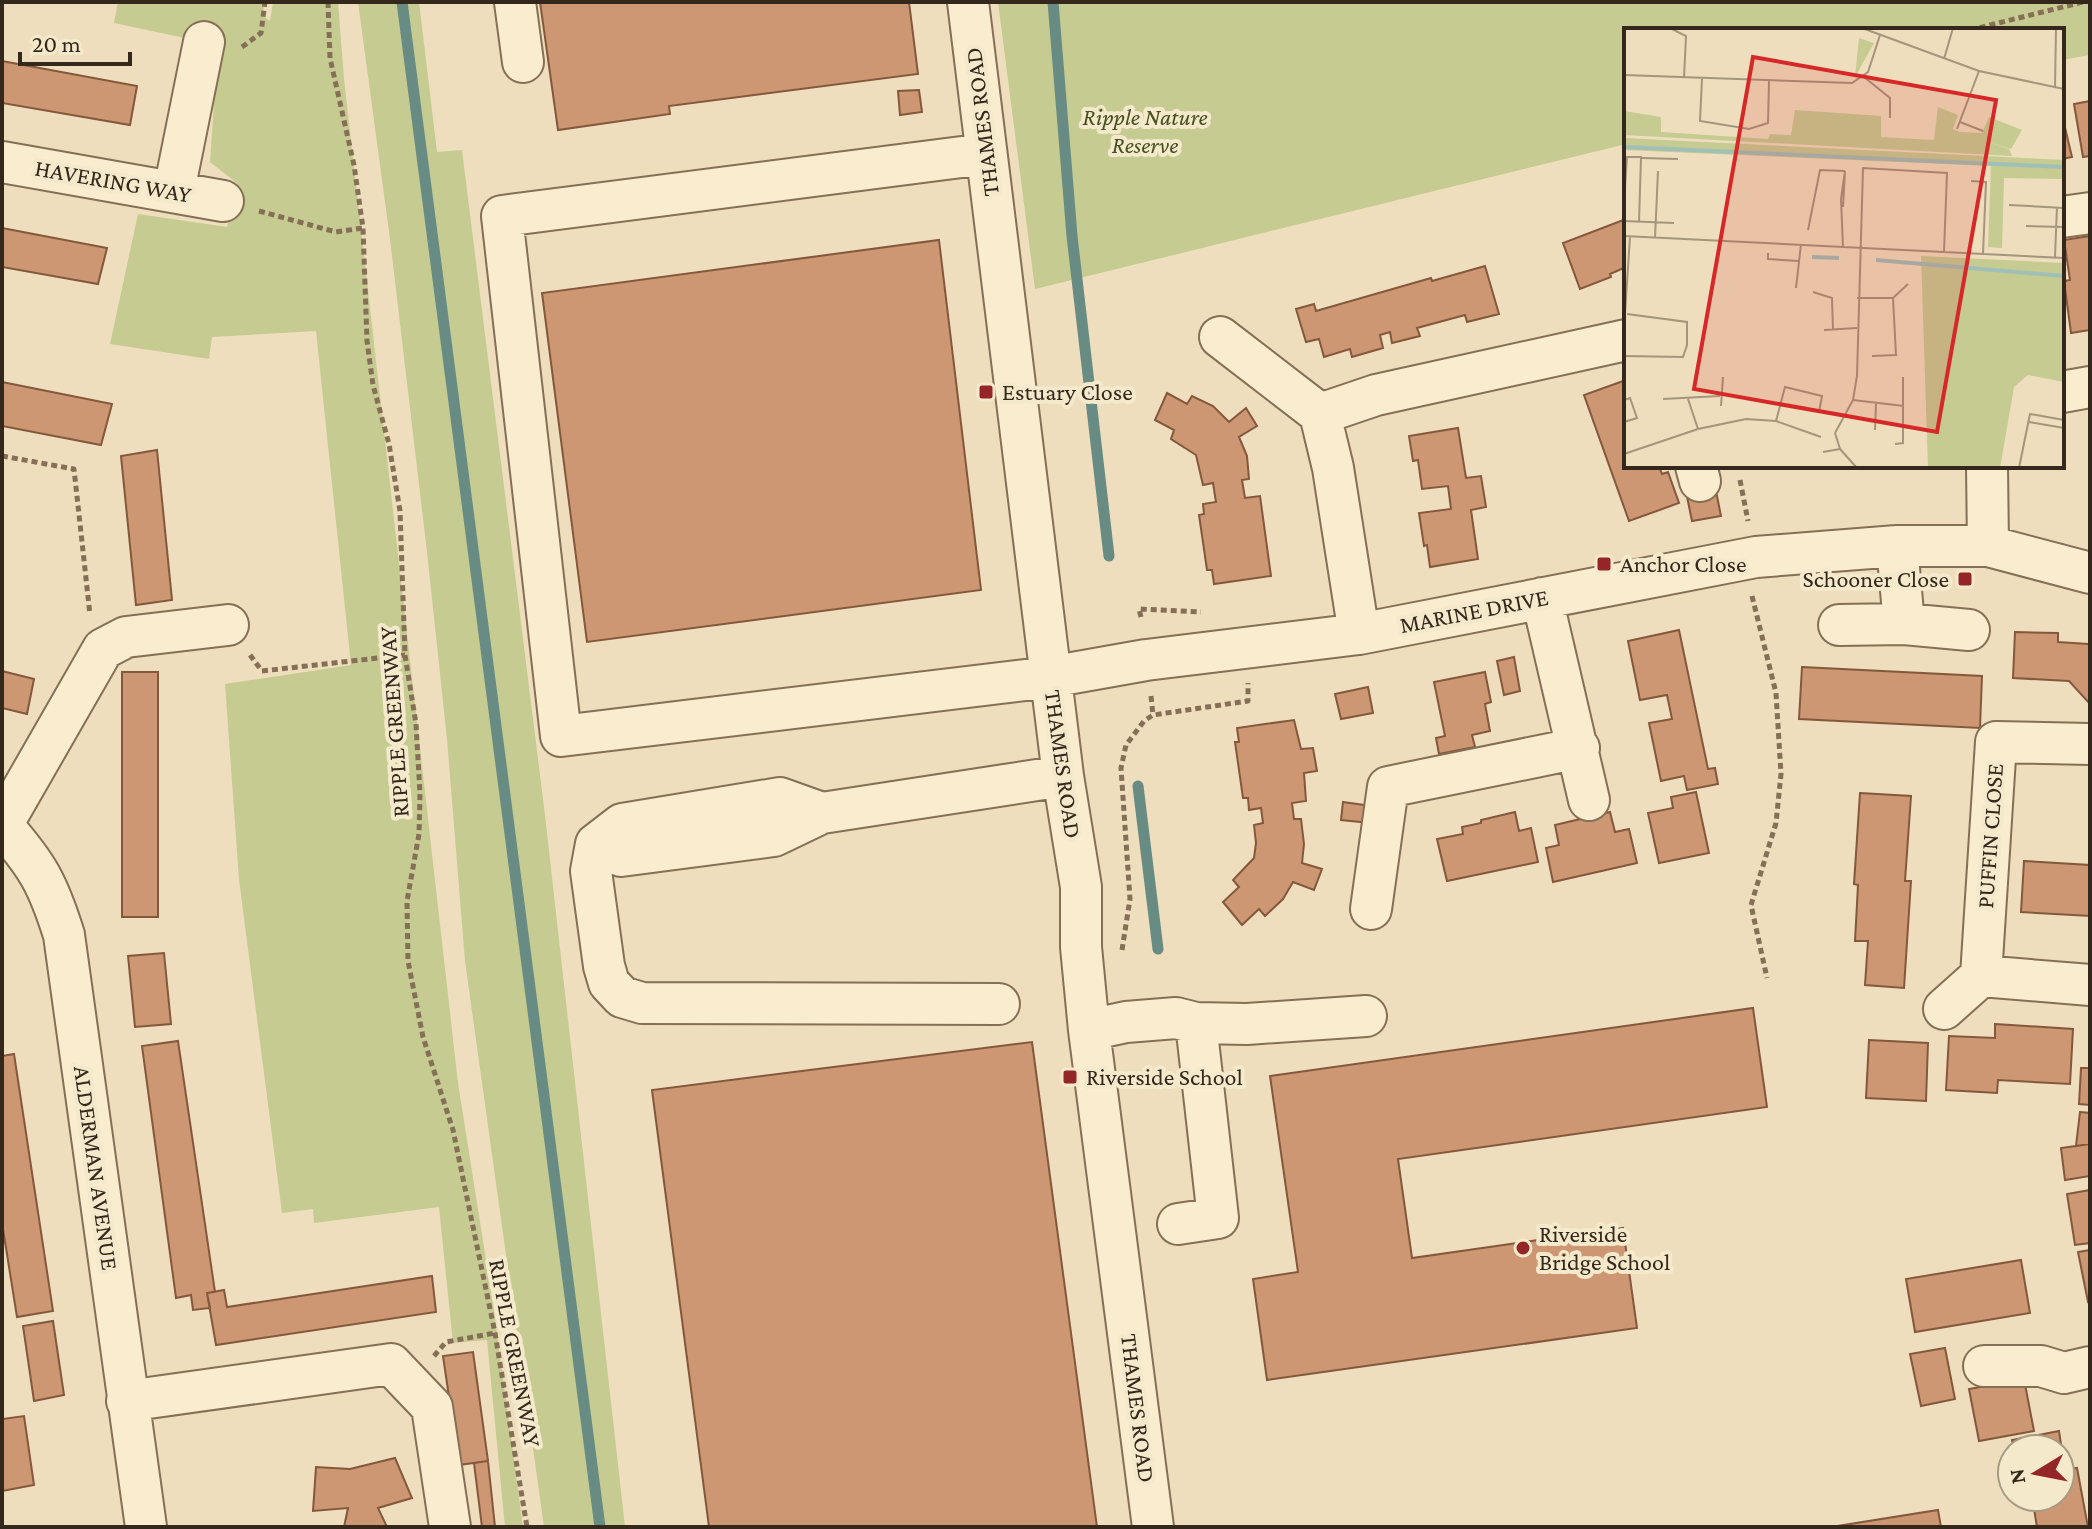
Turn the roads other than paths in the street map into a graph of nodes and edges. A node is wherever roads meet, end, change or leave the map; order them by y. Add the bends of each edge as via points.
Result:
1 (515, 2) edge
2 (968, 2) edge
3 (204, 42) dead end
4 (523, 62) dead end
5 (985, 154) junction
6 (2, 162) edge
7 (174, 191) junction
8 (223, 201) road end
9 (2090, 213) edge
10 (2064, 217) edge
11 (1220, 337) dead end
12 (1624, 340) edge
13 (2090, 387) edge
14 (2064, 392) edge
15 (1320, 414) junction
16 (1987, 468) edge
17 (1897, 546) junction
18 (1988, 546) junction
19 (2090, 573) edge
20 (1542, 598) junction
21 (1904, 624) junction
22 (228, 625) road end
23 (1839, 625) dead end
24 (1969, 630) dead end
25 (1359, 634) junction
26 (1050, 677) junction
27 (2090, 744) edge
28 (1579, 748) junction
29 (1063, 776) junction
30 (1589, 800) dead end
31 (2, 825) edge
32 (1371, 909) dead end
33 (1981, 976) junction
34 (2090, 985) edge
35 (999, 1004) dead end
36 (1944, 1009) dead end
37 (1366, 1016) dead end
38 (1196, 1023) junction
39 (1089, 1030) junction
40 (1178, 1224) dead end
41 (1984, 1366) dead end
42 (2090, 1367) edge
43 (127, 1401) junction
44 (146, 1527) edge
45 (450, 1527) edge
46 (1153, 1527) edge

1 - 4 street
2 - 5 street, THAMES ROAD
3 - 7 street
5 - 26 street, THAMES ROAD
5 - 26 street, MARINE DRIVE via 502,216 561,736
6 - 7 street, HAVERING WAY
7 - 8 street, HAVERING WAY
9 - 10 street
11 - 15 street
12 - 15 street via 1376,395
13 - 14 street
15 - 25 street
16 - 18 street
17 - 18 street, MARINE DRIVE
17 - 20 street, MARINE DRIVE via 1750,559
17 - 21 street
18 - 19 street, MARINE DRIVE
20 - 25 street, MARINE DRIVE
20 - 28 street
21 - 23 street
21 - 24 street
22 - 31 street, ALDERMAN AVENUE via 126,637 103,649
25 - 26 street, MARINE DRIVE
26 - 29 street, THAMES ROAD
27 - 33 street, PUFFIN CLOSE via 1996,742
28 - 30 street
28 - 32 street via 1388,787
29 - 35 street via 822,813 774,836 621,856 596,844 591,871 600,943 609,983 622,997 642,1003
29 - 39 street, THAMES ROAD via 1081,887
31 - 43 street, ALDERMAN AVENUE via 32,859 51,893 64,935
33 - 34 street
33 - 36 street
37 - 38 street
38 - 39 street via 1176,1018
38 - 40 street via 1218,1218
39 - 46 street, THAMES ROAD
41 - 42 street via 2041,1366 2064,1373
43 - 44 street, ALDERMAN AVENUE
43 - 45 street via 391,1364 432,1407

